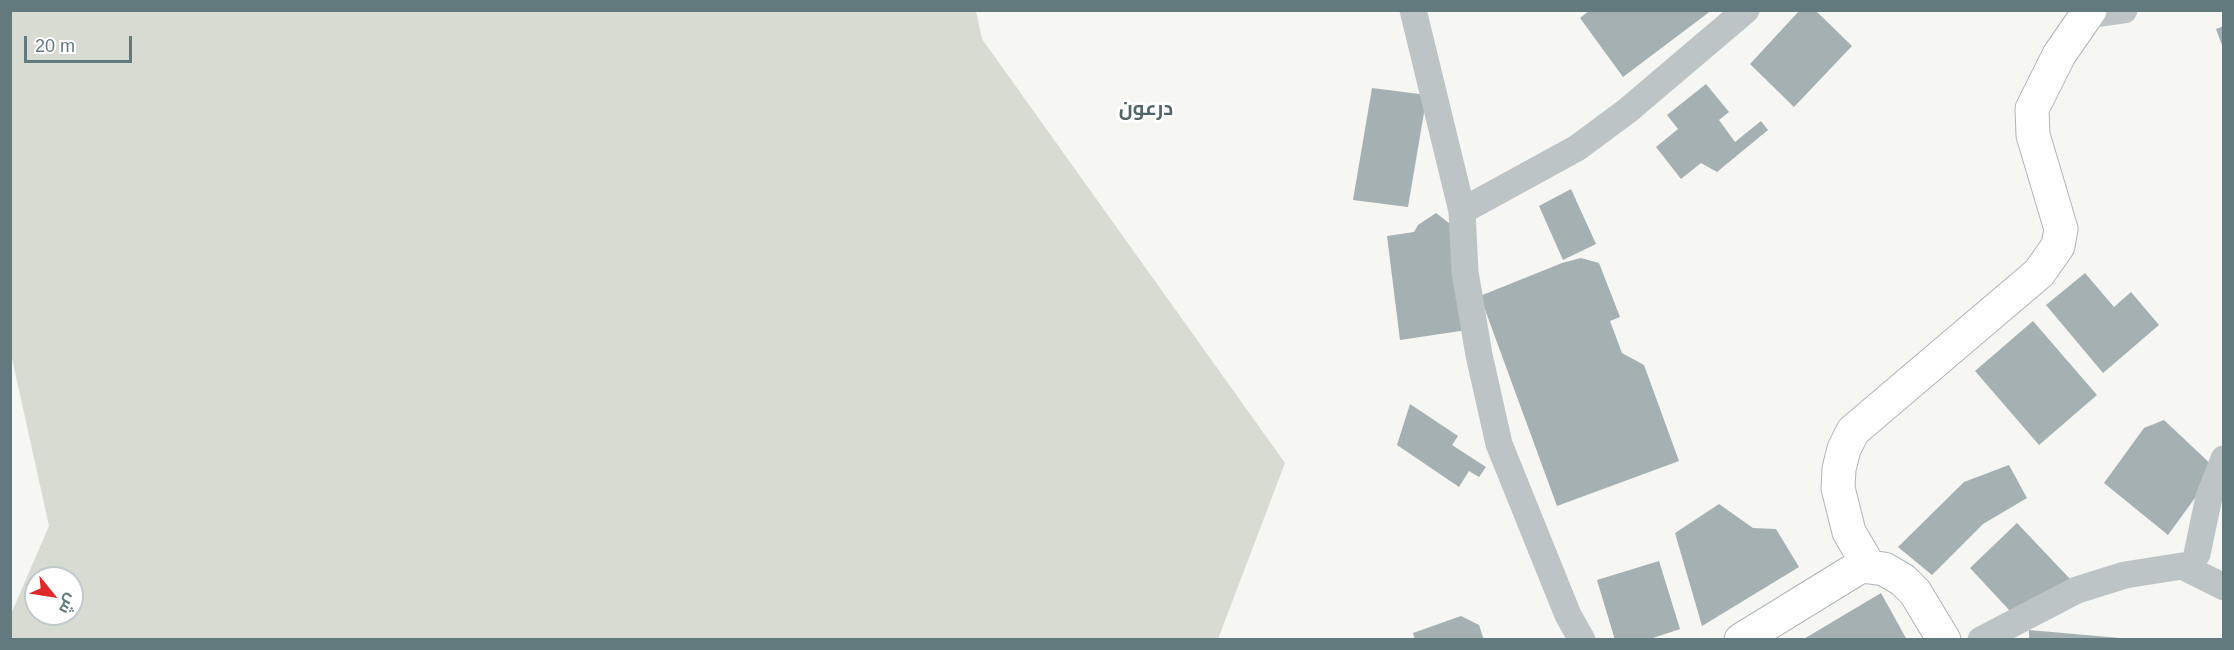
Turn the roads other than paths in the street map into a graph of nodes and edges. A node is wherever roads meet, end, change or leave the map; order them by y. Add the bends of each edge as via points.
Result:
1 (1413, 10) edge
2 (1746, 10) edge
3 (2124, 10) edge
4 (2089, 13) edge
5 (1462, 211) junction
6 (2223, 459) edge
7 (2223, 528) edge
8 (2190, 560) junction
9 (1869, 566) junction
10 (2223, 587) edge
11 (1582, 639) edge
12 (1741, 639) edge
13 (1944, 639) edge
14 (1981, 639) edge

1 - 5 street
2 - 5 street via 1577,148
3 - 4 street
4 - 9 street via 2059,55 2032,109 2033,135 2061,230 2058,246 2039,273 1853,431 1844,449 1838,488 1849,532
5 - 11 street via 1465,272 1499,444 1568,615
6 - 8 street
7 - 8 street
8 - 10 street
8 - 14 street via 2125,574 2077,590
9 - 12 street via 1850,570
9 - 13 street via 1895,574 1911,586

